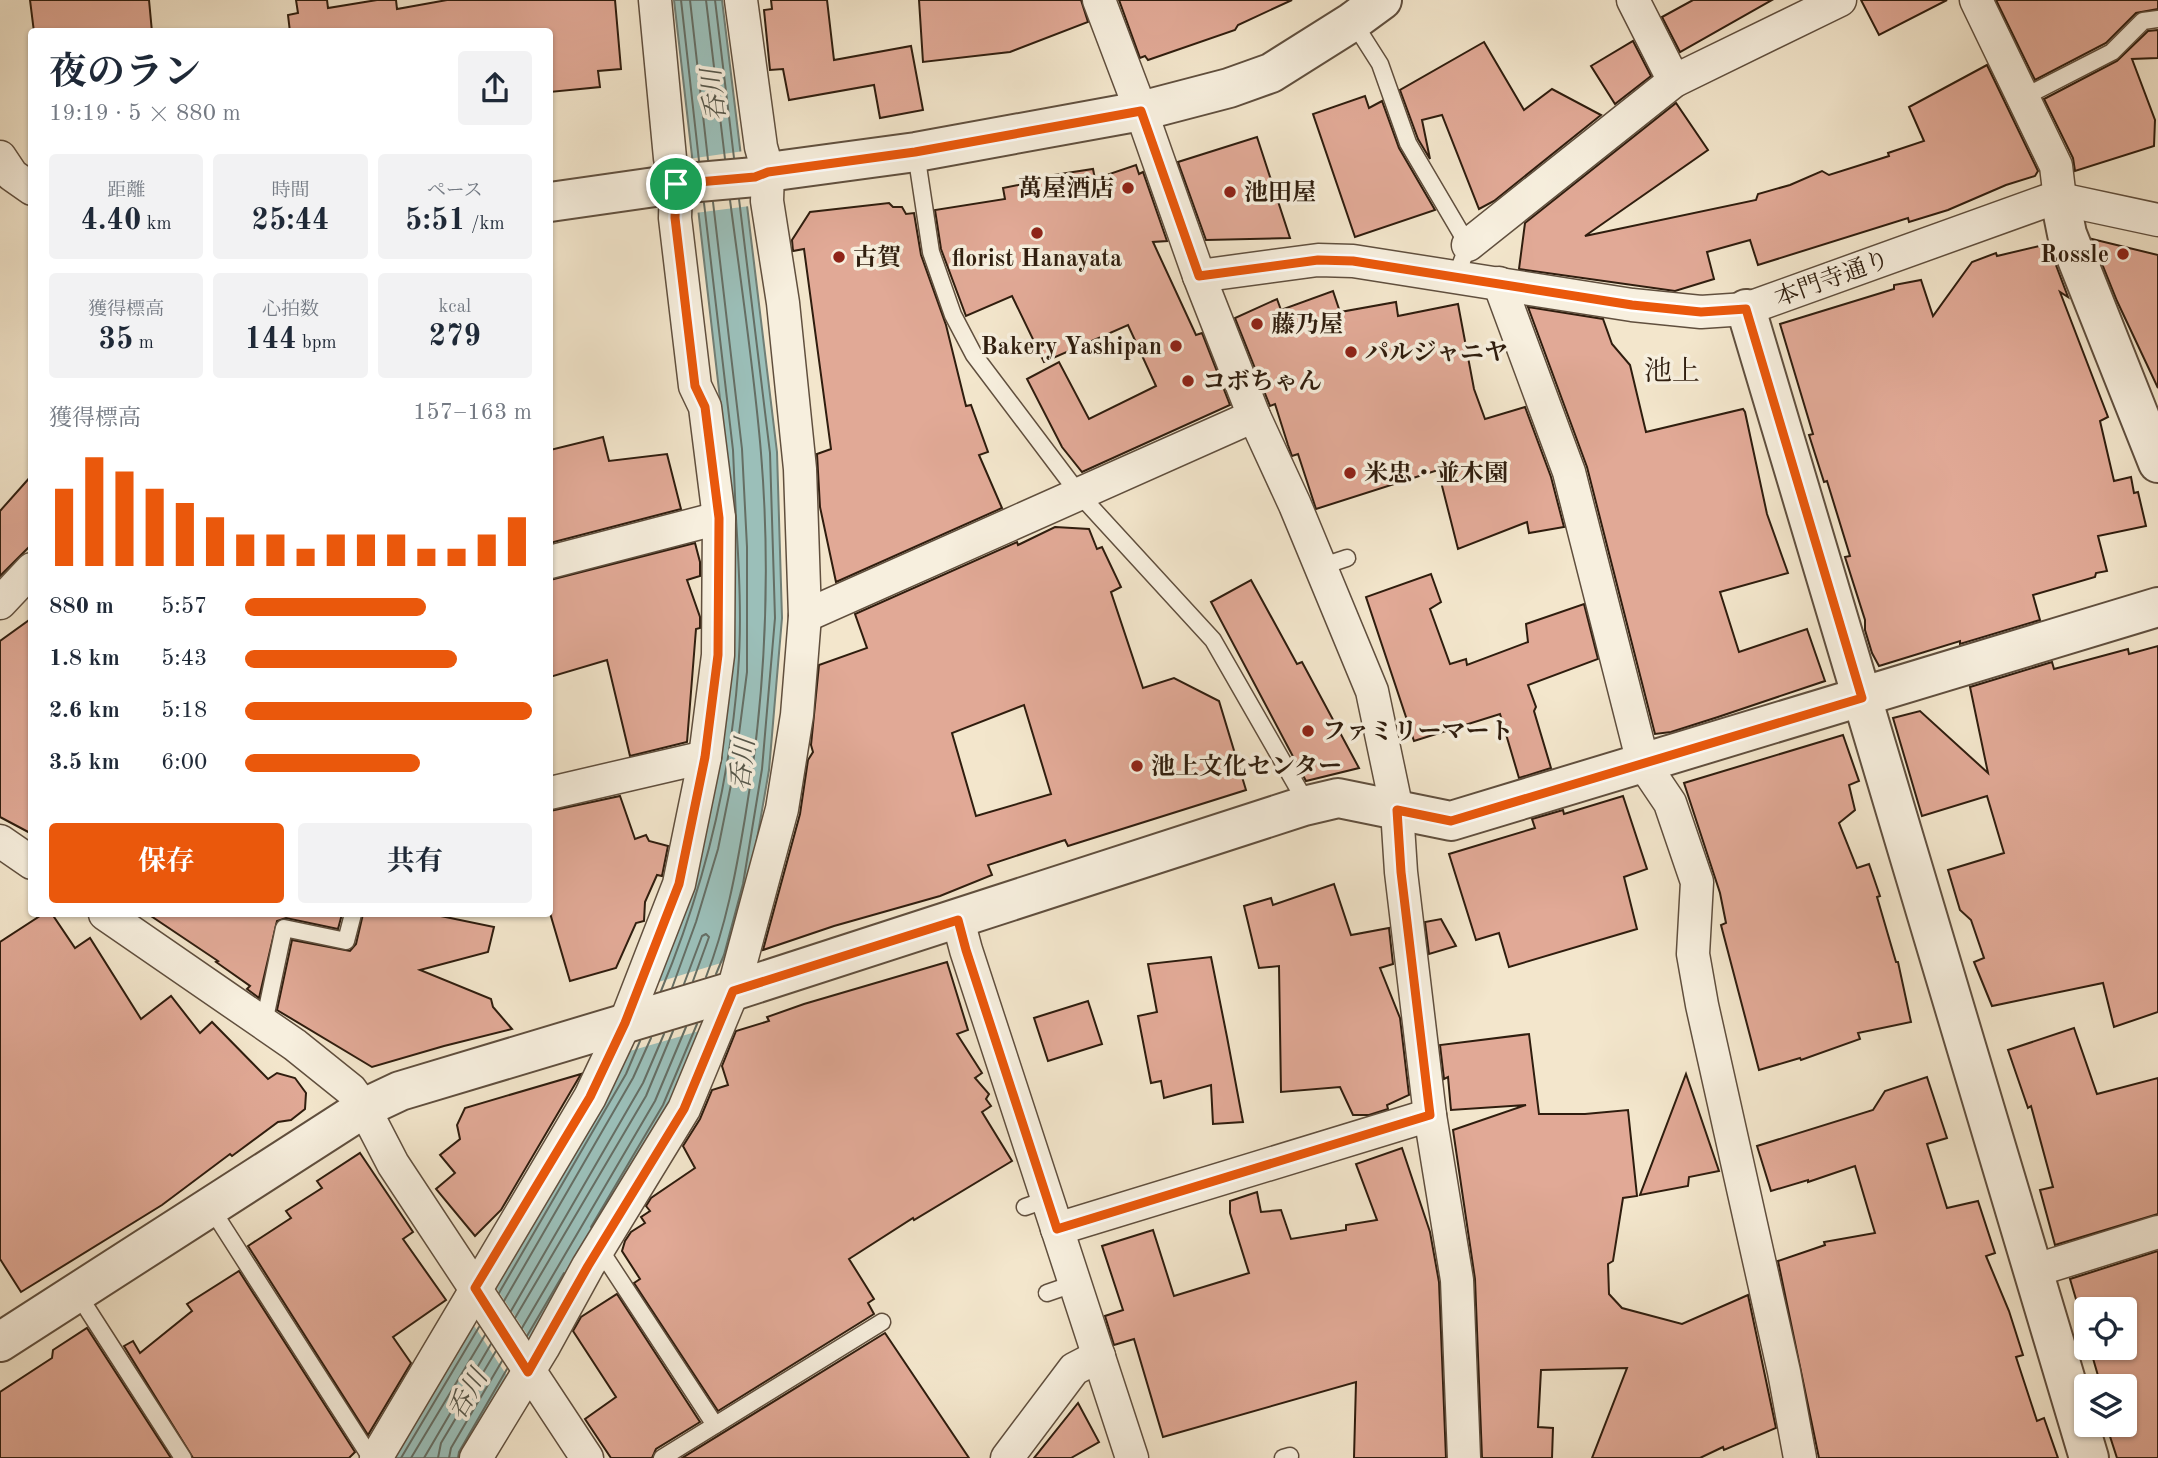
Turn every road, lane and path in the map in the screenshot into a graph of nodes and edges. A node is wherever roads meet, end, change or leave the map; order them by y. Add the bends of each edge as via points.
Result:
1 (655, 0) edge
2 (741, 0) edge
3 (1099, 0) edge
4 (1633, 0) edge
5 (1840, 0) edge
6 (1976, 0) edge
7 (1361, 7) edge
8 (2158, 19) edge
9 (1674, 81) junction
10 (2024, 97) junction
11 (1141, 111) junction
12 (915, 152) junction
13 (0, 157) edge
14 (761, 174) junction
15 (682, 183) junction
16 (28, 186) edge
17 (2060, 199) junction
18 (553, 202) edge
19 (2158, 220) edge
20 (1468, 245) junction
21 (1199, 276) junction
22 (1456, 276) junction
23 (1499, 282) junction
24 (1746, 309) junction
25 (1254, 416) junction
26 (2158, 463) edge
27 (1079, 494) junction
28 (719, 518) junction
29 (553, 561) edge
30 (28, 573) edge
31 (0, 603) edge
32 (2158, 607) edge
33 (805, 616) junction
34 (1862, 698) junction
35 (705, 757) junction
36 (1643, 763) junction
37 (553, 791) edge
38 (1304, 806) junction
39 (1397, 810) junction
40 (0, 841) edge
41 (28, 860) edge
42 (109, 917) edge
43 (352, 917) edge
44 (958, 920) junction
45 (727, 993) junction
46 (630, 1022) junction
47 (264, 1023) junction
48 (364, 1108) junction
49 (1430, 1115) junction
50 (211, 1208) junction
51 (1057, 1229) junction
52 (2158, 1232) edge
53 (599, 1248) junction
54 (2033, 1271) junction
55 (77, 1293) junction
56 (478, 1293) junction
57 (881, 1322) dead end
58 (0, 1342) edge
59 (1099, 1356) junction
60 (526, 1367) junction
61 (715, 1425) junction
62 (183, 1458) edge
63 (374, 1458) edge
64 (476, 1458) edge
65 (587, 1458) edge
66 (662, 1458) edge
67 (1007, 1458) edge
68 (1132, 1458) edge
69 (1464, 1458) edge
70 (1800, 1458) edge
71 (2089, 1458) edge

1 - 15 street via 670,158
2 - 14 street
3 - 11 street
4 - 9 street
5 - 9 street
6 - 10 street
7 - 11 street via 1271,73
7 - 20 lane via 1408,143
8 - 10 lane via 2143,21 2112,52
9 - 20 street
10 - 17 street via 2056,166
11 - 12 street
11 - 21 street
12 - 14 street
12 - 27 lane via 931,252 953,315 974,355
13 - 16 street via 12,175
14 - 15 street
14 - 33 street via 783,303 800,469
15 - 18 street
15 - 28 street via 675,218 695,386 705,407
17 - 19 street, 本門寺通り
17 - 24 street, 本門寺通り
17 - 26 street via 2067,234
20 - 22 lane
21 - 22 street, 本門寺通り via 1318,260
21 - 25 street
22 - 23 street, 本門寺通り
23 - 24 street, 本門寺通り via 1632,305 1701,312
23 - 36 street via 1569,472
24 - 34 street
25 - 27 street
25 - 39 street via 1334,562 1372,691
27 - 33 street
27 - 38 lane via 1213,640
28 - 29 street
28 - 35 street via 718,655
30 - 31 street
32 - 34 street
33 - 45 street via 797,715 782,809
34 - 36 street
34 - 54 street
35 - 37 street
35 - 46 street via 679,884
36 - 39 street via 1451,821
36 - 70 street via 1670,803 1697,882 1693,954 1699,992
38 - 39 street via 1338,798
38 - 44 street
39 - 49 street
40 - 41 street
42 - 47 street
43 - 47 lane via 346,941 284,928
44 - 45 street
44 - 51 street via 1036,1203
45 - 46 street
45 - 53 street via 684,1109
46 - 48 street via 400,1091
46 - 56 street
47 - 48 street via 351,1090
48 - 50 street
48 - 56 street via 393,1164
49 - 51 street
49 - 69 street via 1457,1280
50 - 55 street
50 - 63 lane
51 - 59 street via 1061,1288
52 - 54 street
53 - 60 street
53 - 61 lane
54 - 71 street
55 - 58 street
55 - 62 lane
56 - 60 street
56 - 63 street
57 - 61 lane
59 - 67 street via 1074,1369
59 - 68 street
60 - 64 street
60 - 65 street
61 - 66 lane

